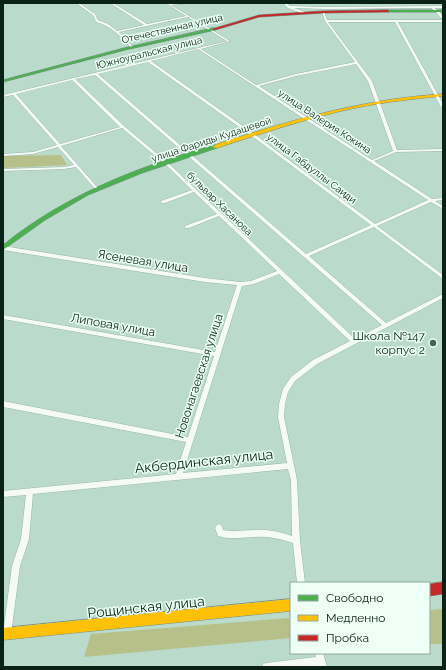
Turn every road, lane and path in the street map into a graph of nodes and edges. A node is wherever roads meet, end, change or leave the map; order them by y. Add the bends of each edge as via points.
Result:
1 (77, 3) edge
2 (112, 3) edge
3 (191, 3) edge
4 (284, 3) edge
5 (414, 3) edge
6 (168, 4) edge
7 (289, 7) junction
8 (417, 7) junction
9 (429, 7) junction
10 (441, 9) edge
11 (323, 12) junction
12 (304, 13) junction
13 (188, 16) junction
14 (443, 20) edge
15 (326, 21) junction
16 (396, 21) junction
17 (146, 25) junction
18 (212, 30) junction
19 (116, 32) junction
20 (132, 47) junction
21 (198, 48) junction
22 (149, 61) junction
23 (357, 63) junction
24 (96, 74) junction
25 (73, 79) junction
26 (3, 81) edge
27 (255, 86) junction
28 (14, 94) junction
29 (439, 95) edge
30 (3, 96) edge
31 (377, 100) junction
32 (443, 108) edge
33 (306, 118) junction
34 (123, 127) junction
35 (253, 135) junction
36 (59, 146) junction
37 (443, 150) edge
38 (395, 151) junction
39 (3, 155) edge
40 (191, 156) junction
41 (372, 161) junction
42 (166, 164) junction
43 (76, 166) junction
44 (3, 170) edge
45 (97, 189) junction
46 (194, 191) junction
47 (431, 200) junction
48 (443, 200) edge
49 (163, 202) dead end
50 (443, 208) edge
51 (219, 215) junction
52 (374, 226) junction
53 (187, 227) dead end
54 (3, 248) edge
55 (306, 256) junction
56 (279, 272) junction
57 (443, 277) edge
58 (240, 284) junction
59 (443, 296) edge
60 (3, 316) edge
61 (386, 326) junction
62 (354, 342) junction
63 (218, 355) junction
64 (3, 404) edge
65 (190, 440) junction
66 (290, 466) junction
67 (179, 476) junction
68 (30, 492) junction
69 (3, 494) edge
70 (219, 528) dead end
71 (296, 541) junction
72 (301, 582) edge
73 (443, 588) edge
74 (430, 590) edge
75 (290, 605) edge
76 (5, 634) edge
77 (322, 660) edge
78 (266, 667) edge

1 - 19 street via 94,15 97,21
2 - 17 street
3 - 6 street
4 - 7 street
5 - 8 street
6 - 13 street, Южноуральская улица
7 - 8 street
7 - 12 street
8 - 9 street
9 - 10 street
9 - 10 street
10 - 11 street, Отечественная улица
10 - 14 street
11 - 12 street, Отечественная улица
11 - 15 street
12 - 18 street, Отечественная улица via 260,16
13 - 17 street
13 - 18 street, Южноуральская улица
14 - 16 street
15 - 16 street
15 - 23 street
16 - 29 street
17 - 19 street
18 - 20 street, Отечественная улица
18 - 21 street, Южноуральская улица via 229,41
19 - 20 street
20 - 26 street, Отечественная улица
21 - 22 street, Южноуральская улица
21 - 27 street, улица Валерия Кокина
22 - 24 street, Южноуральская улица
22 - 35 street, улица Габдуллы Саиди
23 - 27 street
23 - 31 street via 370,80
24 - 25 street, Южноуральская улица
24 - 40 street, бульвар Хасанова
25 - 28 street, Южноуральская улица
25 - 34 street, бульвар Хасанова
27 - 33 street, улица Валерия Кокина
28 - 30 street, Южноуральская улица
28 - 36 street
29 - 31 street, улица Фариды Кудашевой
29 - 32 street
31 - 33 street, улица Фариды Кудашевой
31 - 38 street
33 - 35 street, улица Фариды Кудашевой
33 - 41 street, улица Валерия Кокина
34 - 36 street
34 - 42 street, бульвар Хасанова
35 - 40 street, улица Фариды Кудашевой
35 - 52 street, улица Габдуллы Саиди
36 - 39 street via 34,153
36 - 43 street
37 - 38 street
38 - 41 street
40 - 42 street, улица Фариды Кудашевой
40 - 55 street, бульвар Хасанова
41 - 47 street, улица Валерия Кокина
42 - 45 street, улица Фариды Кудашевой
42 - 46 street, бульвар Хасанова
43 - 44 street
43 - 45 street
45 - 54 street, улица Фариды Кудашевой via 50,213
46 - 49 street
46 - 51 street, бульвар Хасанова
47 - 48 street
47 - 50 street, улица Валерия Кокина
47 - 52 street
51 - 53 street
51 - 56 street, бульвар Хасанова
52 - 55 street
52 - 57 street, улица Габдуллы Саиди
54 - 58 street, Ясеневая улица
55 - 61 street, бульвар Хасанова
56 - 58 street, Ясеневая улица via 252,283
56 - 62 street, бульвар Хасанова
58 - 63 street, Новонагаевская улица
59 - 61 street
60 - 63 street, Липовая улица
61 - 62 street
62 - 66 street via 304,369 285,390 281,417
63 - 65 street, Новонагаевская улица
64 - 65 street
65 - 67 street, Новонагаевская улица
66 - 67 street, Акбердинская улица
66 - 71 street, Акбердинская улица via 295,489
67 - 68 street, Акбердинская улица
68 - 69 street, Акбердинская улица
68 - 76 street via 25,539 16,566
70 - 71 street via 221,533 229,535 258,533
71 - 72 street, Акбердинская улица
73 - 74 street
75 - 76 street, Рощинская улица
77 - 78 street

